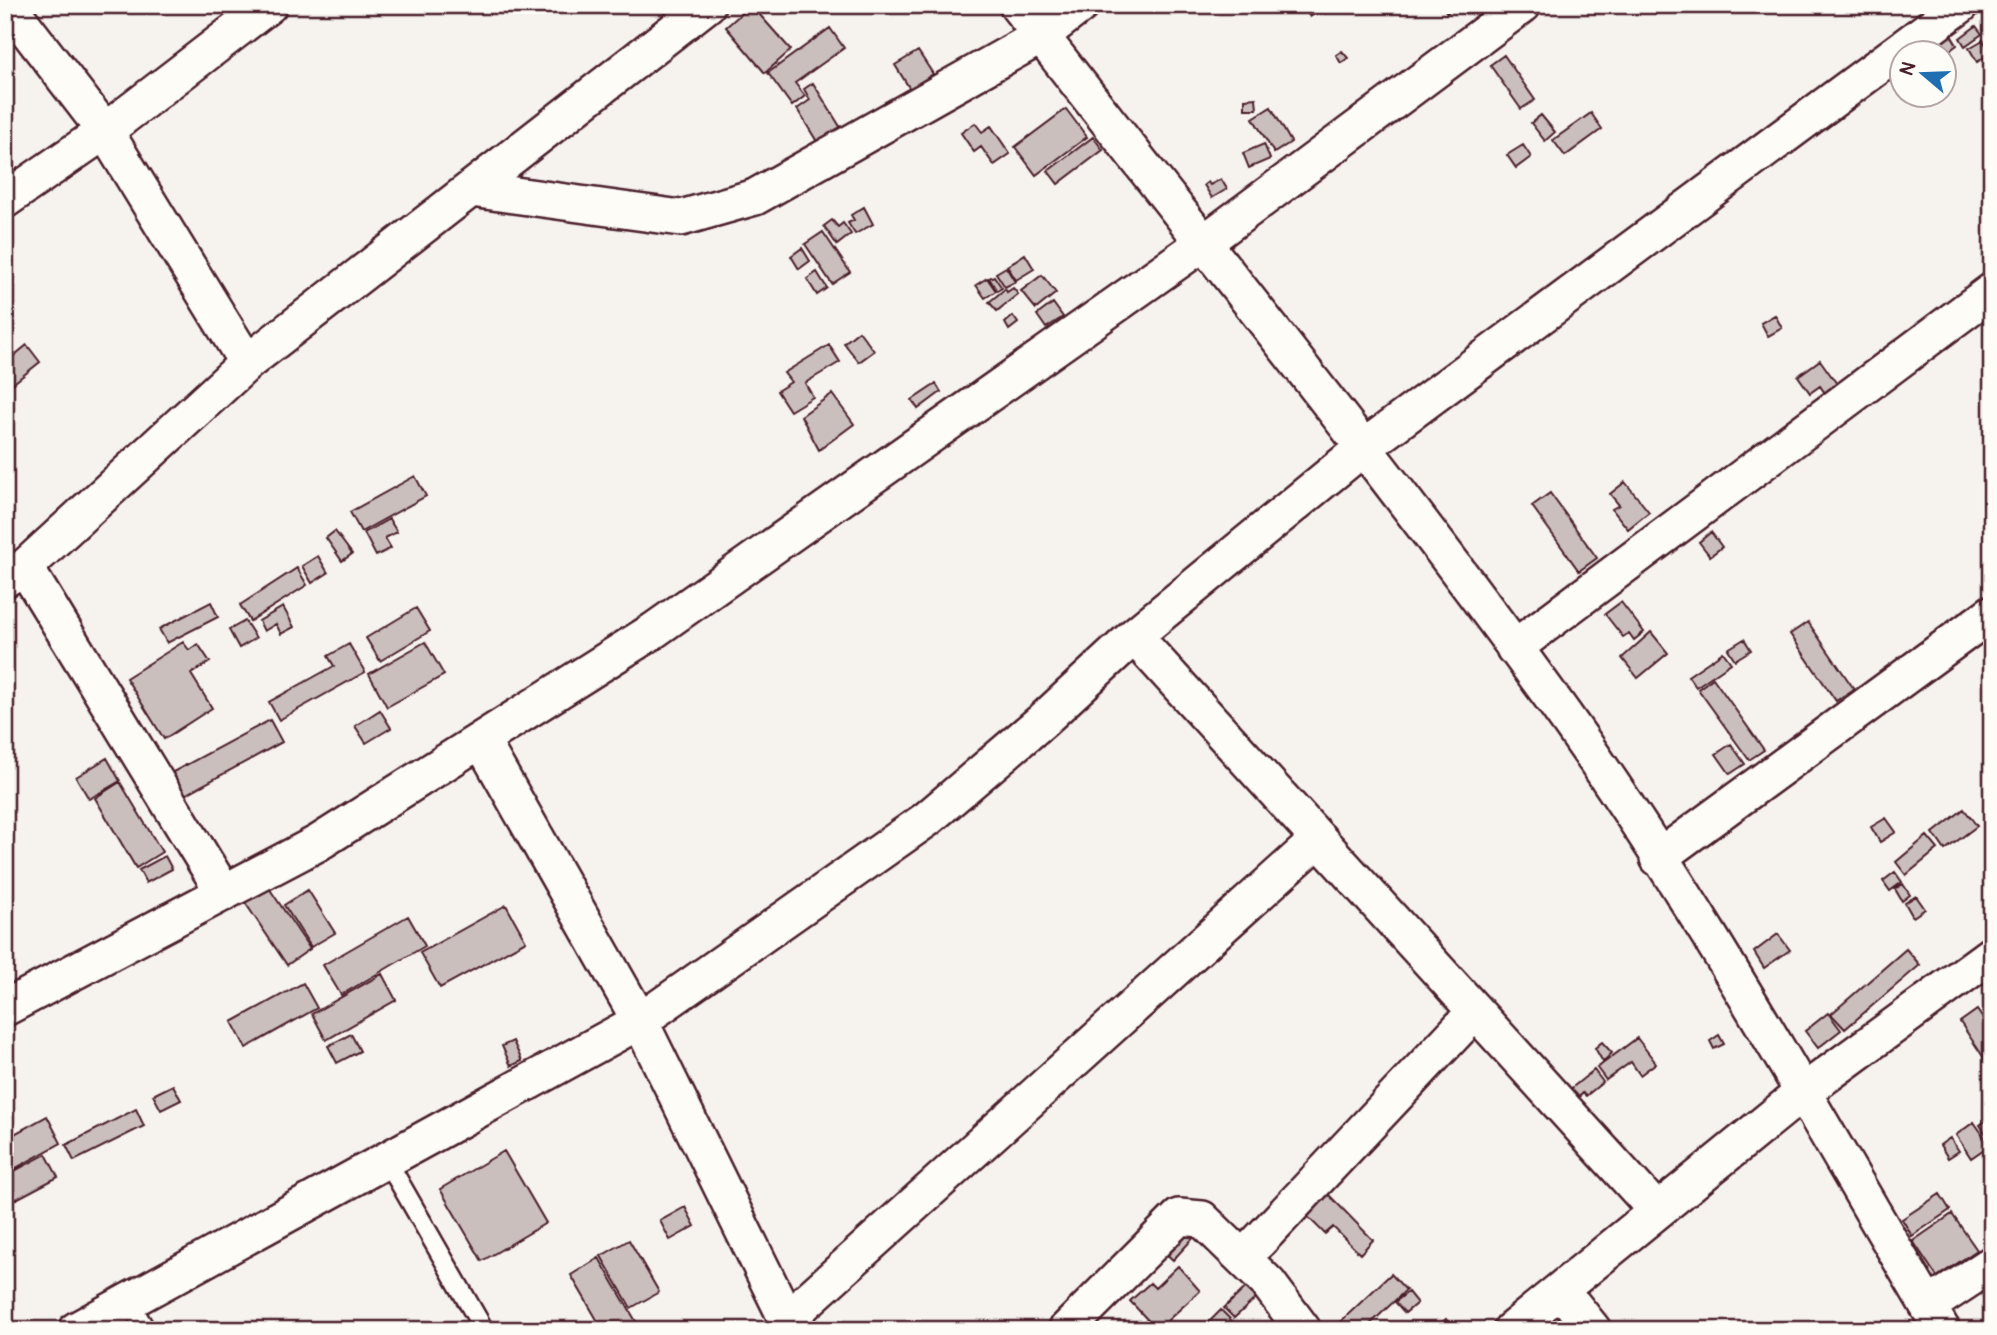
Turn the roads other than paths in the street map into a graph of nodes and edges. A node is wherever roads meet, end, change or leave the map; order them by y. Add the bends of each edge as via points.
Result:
1 (8, 5) edge
2 (268, 5) edge
3 (706, 5) edge
4 (1017, 5) edge
5 (1081, 5) edge
6 (1523, 5) edge
7 (1961, 5) edge
8 (1041, 36) junction
9 (105, 131) junction
10 (471, 189) junction
11 (5, 200) edge
12 (1202, 244) junction
13 (1992, 291) edge
14 (247, 363) junction
15 (1363, 448) junction
16 (15, 573) edge
17 (1992, 613) edge
18 (1134, 636) junction
19 (1514, 648) junction
20 (481, 740) junction
21 (1319, 839) junction
22 (1658, 858) junction
23 (224, 893) junction
24 (1992, 954) edge
25 (5, 1008) edge
26 (1475, 1012) junction
27 (640, 1021) junction
28 (1802, 1093) junction
29 (386, 1159) junction
30 (1656, 1210) junction
31 (1243, 1258) junction
32 (1992, 1264) edge
33 (1562, 1291) junction
34 (137, 1316) edge
35 (1935, 1318) edge
36 (789, 1325) edge
37 (76, 1330) edge
38 (484, 1330) edge
39 (1066, 1330) edge
40 (1303, 1330) edge
41 (1511, 1330) edge
42 (1593, 1330) edge

1 - 9 street
2 - 9 street
3 - 10 street
4 - 8 street
5 - 8 street
6 - 12 street
7 - 15 street
8 - 10 street via 755,197 681,218
8 - 12 street
9 - 11 street
9 - 14 street
10 - 14 street
12 - 15 street
12 - 20 street via 653,631
13 - 19 street
14 - 16 street
15 - 18 street
15 - 19 street
16 - 23 street
17 - 22 street
18 - 21 street
18 - 27 street via 927,819
19 - 22 street
20 - 23 street via 318,844
20 - 27 street
21 - 26 street
21 - 36 street
22 - 28 street
23 - 25 street
24 - 28 street
26 - 30 street
26 - 31 street
27 - 29 street
27 - 36 street
28 - 30 street
28 - 35 street
29 - 34 street
29 - 38 lane
30 - 33 street
31 - 39 street via 1202,1219 1179,1217
31 - 40 street
32 - 35 street
33 - 41 street
33 - 42 street
34 - 37 street

